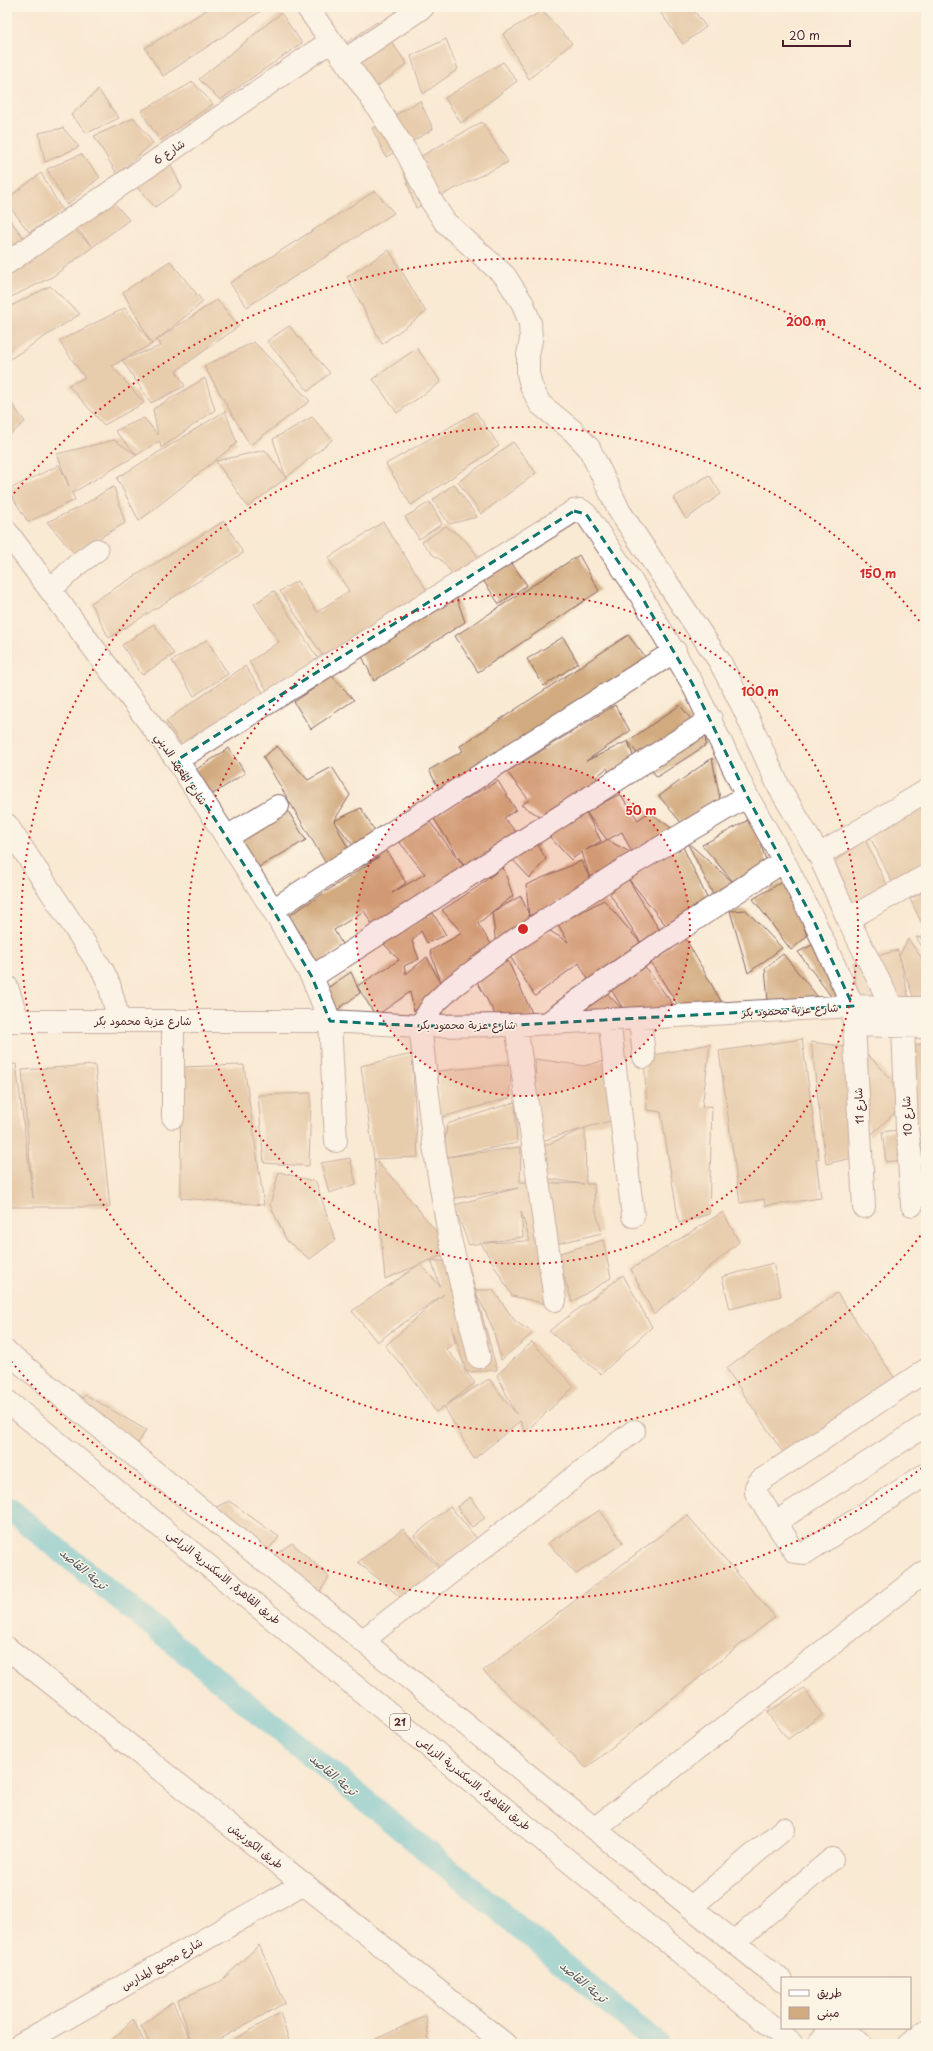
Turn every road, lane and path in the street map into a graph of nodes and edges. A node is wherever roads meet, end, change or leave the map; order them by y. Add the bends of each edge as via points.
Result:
1 (307, 7) edge
2 (424, 7) edge
3 (331, 41) junction
4 (345, 60) junction
5 (7, 263) edge
6 (7, 532) edge
7 (97, 550) dead end
8 (50, 590) junction
9 (675, 652) junction
10 (710, 719) junction
11 (177, 760) junction
12 (926, 791) edge
13 (747, 796) junction
14 (278, 806) dead end
15 (7, 825) edge
16 (227, 837) junction
17 (819, 855) junction
18 (784, 861) junction
19 (926, 876) edge
20 (273, 910) junction
21 (848, 919) junction
22 (312, 977) junction
23 (7, 987) edge
24 (892, 1007) junction
25 (926, 1008) edge
26 (854, 1015) junction
27 (640, 1018) junction
28 (609, 1020) junction
29 (13, 1021) edge
30 (119, 1021) junction
31 (173, 1021) junction
32 (330, 1021) junction
33 (548, 1023) junction
34 (516, 1025) junction
35 (420, 1026) junction
36 (903, 1026) junction
37 (926, 1027) edge
38 (644, 1057) dead end
39 (172, 1118) dead end
40 (336, 1141) dead end
41 (912, 1205) dead end
42 (864, 1207) dead end
43 (633, 1216) dead end
44 (555, 1300) dead end
45 (7, 1352) edge
46 (479, 1358) dead end
47 (924, 1375) edge
48 (7, 1401) edge
49 (926, 1425) edge
50 (634, 1431) dead end
51 (926, 1474) edge
52 (776, 1522) junction
53 (926, 1571) edge
54 (362, 1641) junction
55 (7, 1648) edge
56 (784, 1828) dead end
57 (594, 1829) junction
58 (832, 1859) dead end
59 (304, 1883) junction
60 (691, 1907) junction
61 (734, 1942) junction
62 (781, 1980) edge
63 (831, 2029) edge
64 (841, 2029) edge
65 (926, 2031) edge
66 (21, 2044) edge
67 (505, 2044) edge
68 (792, 2044) edge
69 (818, 2044) edge
70 (860, 2044) edge
71 (909, 2044) edge

1 - 3 main road
2 - 4 main road
3 - 4 main road
3 - 5 main road, شارع 6
4 - 17 main road via 407,153 430,199 445,222 505,276 523,304 530,323 528,373 540,404 572,430 589,448 620,512 720,662 779,787
6 - 8 main road, شارع المعهد الديني
7 - 8 main road
8 - 11 main road, شارع المعهد الديني
9 - 10 main road
9 - 11 main road via 640,594 586,514 581,510 574,510
9 - 20 main road
10 - 13 main road
10 - 22 main road
11 - 16 main road, شارع المعهد الديني
12 - 17 main road
13 - 18 main road
13 - 35 main road via 621,870 514,940 452,987 433,1005
14 - 16 main road
15 - 30 main road via 103,971
16 - 20 main road, شارع المعهد الديني
17 - 21 main road
18 - 26 main road
18 - 33 main road via 666,938
19 - 21 main road
20 - 22 main road, شارع المعهد الديني
21 - 24 main road
22 - 32 main road, شارع المعهد الديني
23 - 29 main road
24 - 25 main road, شارع عزبة محمود بكر
24 - 26 main road, شارع عزبة محمود بكر
26 - 27 main road, شارع عزبة محمود بكر
26 - 36 main road, شارع عزبة محمود بكر
26 - 42 main road, شارع 11
27 - 28 main road, شارع عزبة محمود بكر
27 - 38 main road
28 - 33 main road, شارع عزبة محمود بكر
28 - 43 main road
29 - 30 main road, شارع عزبة محمود بكر
30 - 31 main road, شارع عزبة محمود بكر
31 - 32 main road, شارع عزبة محمود بكر
31 - 39 main road
32 - 35 main road, شارع عزبة محمود بكر
32 - 40 main road, شارع المعهد الديني
33 - 34 main road, شارع عزبة محمود بكر
34 - 35 main road, شارع عزبة محمود بكر
34 - 44 main road
35 - 46 main road via 434,1146 449,1235
36 - 37 main road, شارع عزبة محمود بكر
36 - 41 main road, شارع 10
45 - 54 main road
47 - 52 main road via 760,1481 756,1493
48 - 68 main road, طريق القاهرة, الاسكندرية الزراعى / 21
49 - 52 main road
50 - 54 main road
51 - 52 main road via 805,1553 795,1552
53 - 57 main road
54 - 57 main road
55 - 59 main road, طريق الكورنيش
56 - 60 main road
57 - 60 main road
58 - 61 main road
59 - 66 main road, شارع مجمع المدارس
59 - 67 main road, طريق الكورنيش
60 - 61 main road
61 - 62 main road
63 - 69 main road
64 - 70 main road
65 - 71 main road

